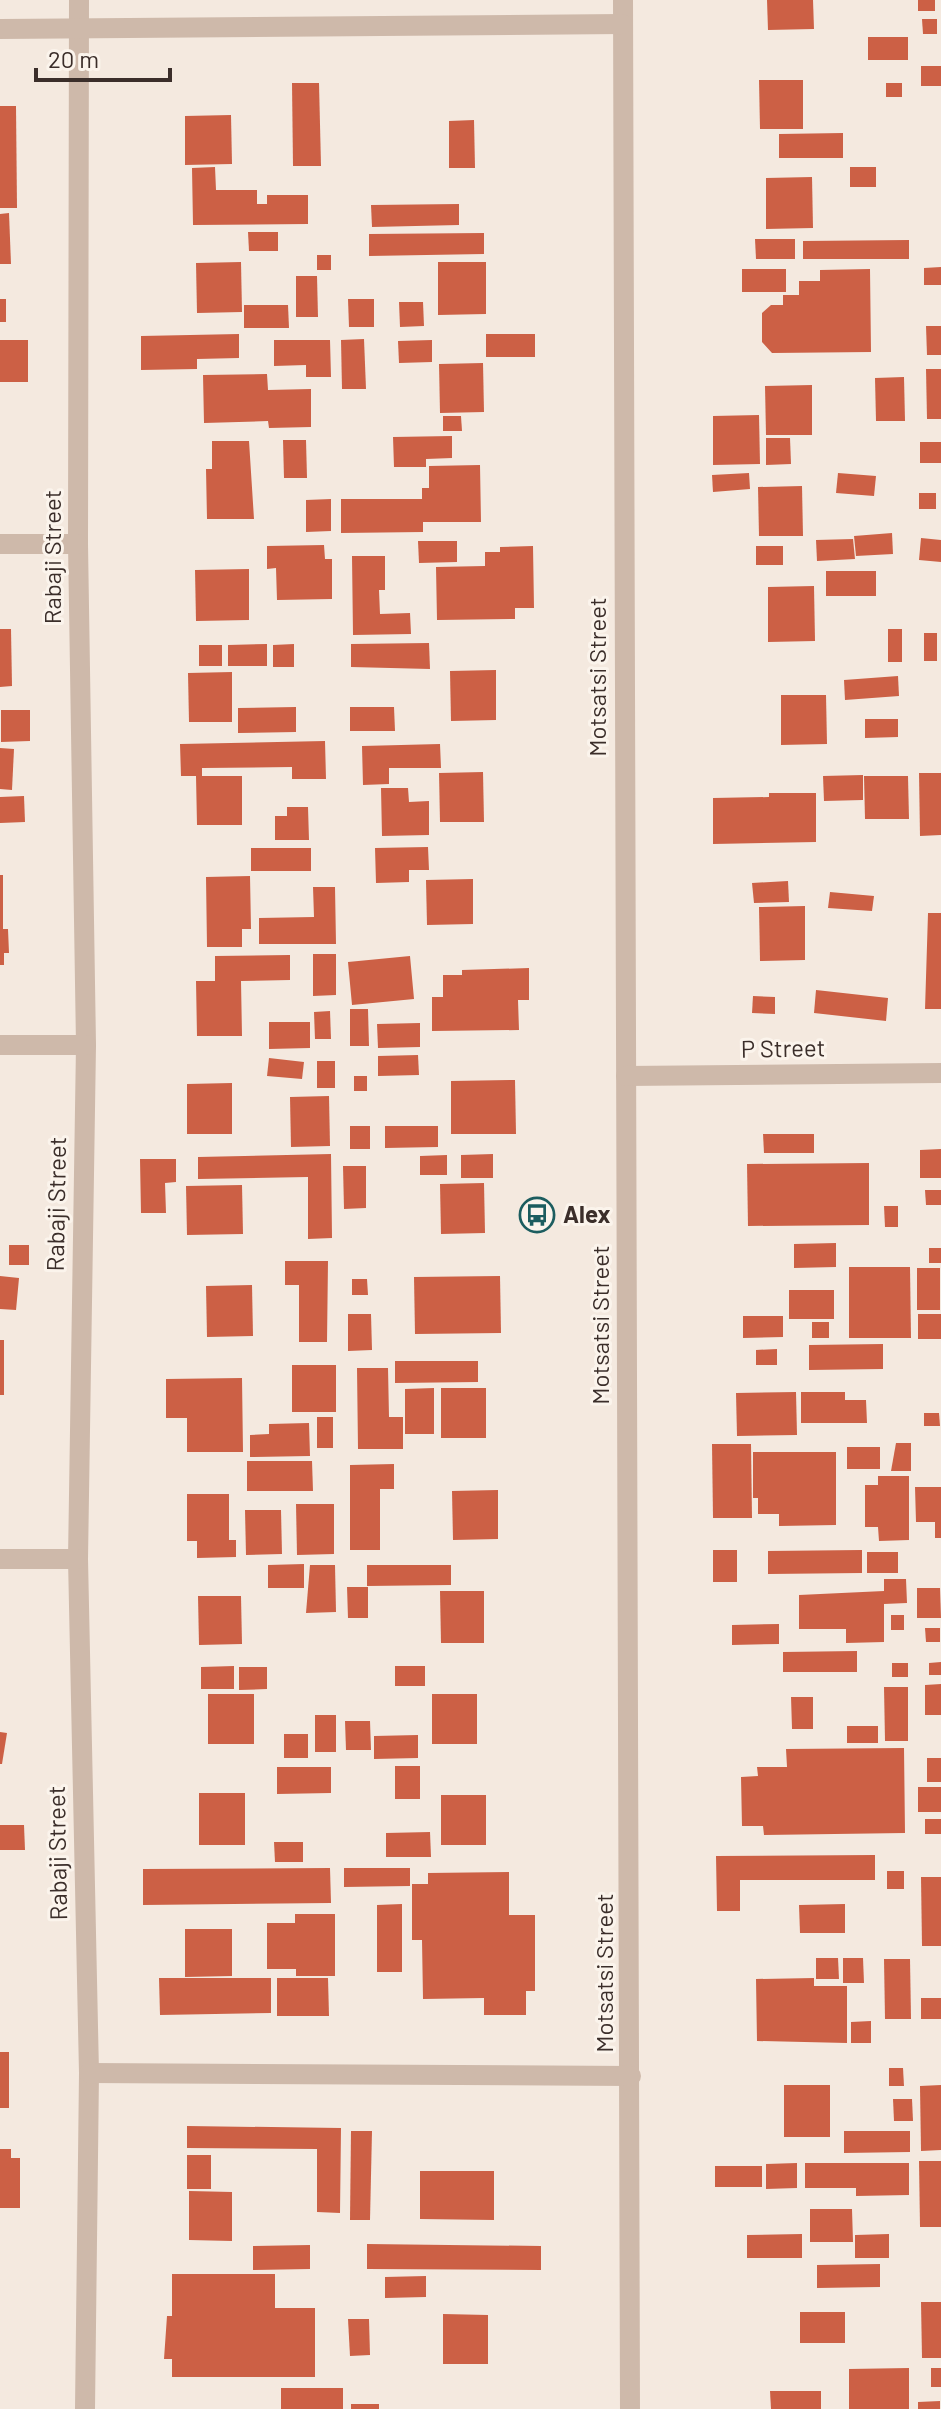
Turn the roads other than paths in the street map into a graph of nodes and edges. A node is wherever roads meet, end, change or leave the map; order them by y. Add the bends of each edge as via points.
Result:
1 (79, 0) edge
2 (623, 0) edge
3 (622, 24) junction
4 (0, 29) edge
5 (80, 29) junction
6 (0, 544) edge
7 (78, 544) junction
8 (0, 1045) edge
9 (86, 1045) junction
10 (941, 1073) edge
11 (626, 1076) junction
12 (0, 1559) edge
13 (78, 1559) junction
14 (89, 2073) junction
15 (631, 2076) junction
16 (85, 2409) edge
17 (630, 2409) edge

1 - 5 street, Rabaji Street
2 - 3 street, Motsatsi Street
3 - 5 street
3 - 11 street, Motsatsi Street
4 - 5 street
5 - 7 street, Rabaji Street
6 - 7 street
7 - 9 street, Rabaji Street
8 - 9 street
9 - 13 street, Rabaji Street
10 - 11 street, P Street
11 - 15 street, Motsatsi Street
12 - 13 street
13 - 14 street, Rabaji Street
14 - 15 street
14 - 16 street, Rabaji Street
15 - 17 street, Motsatsi Street

